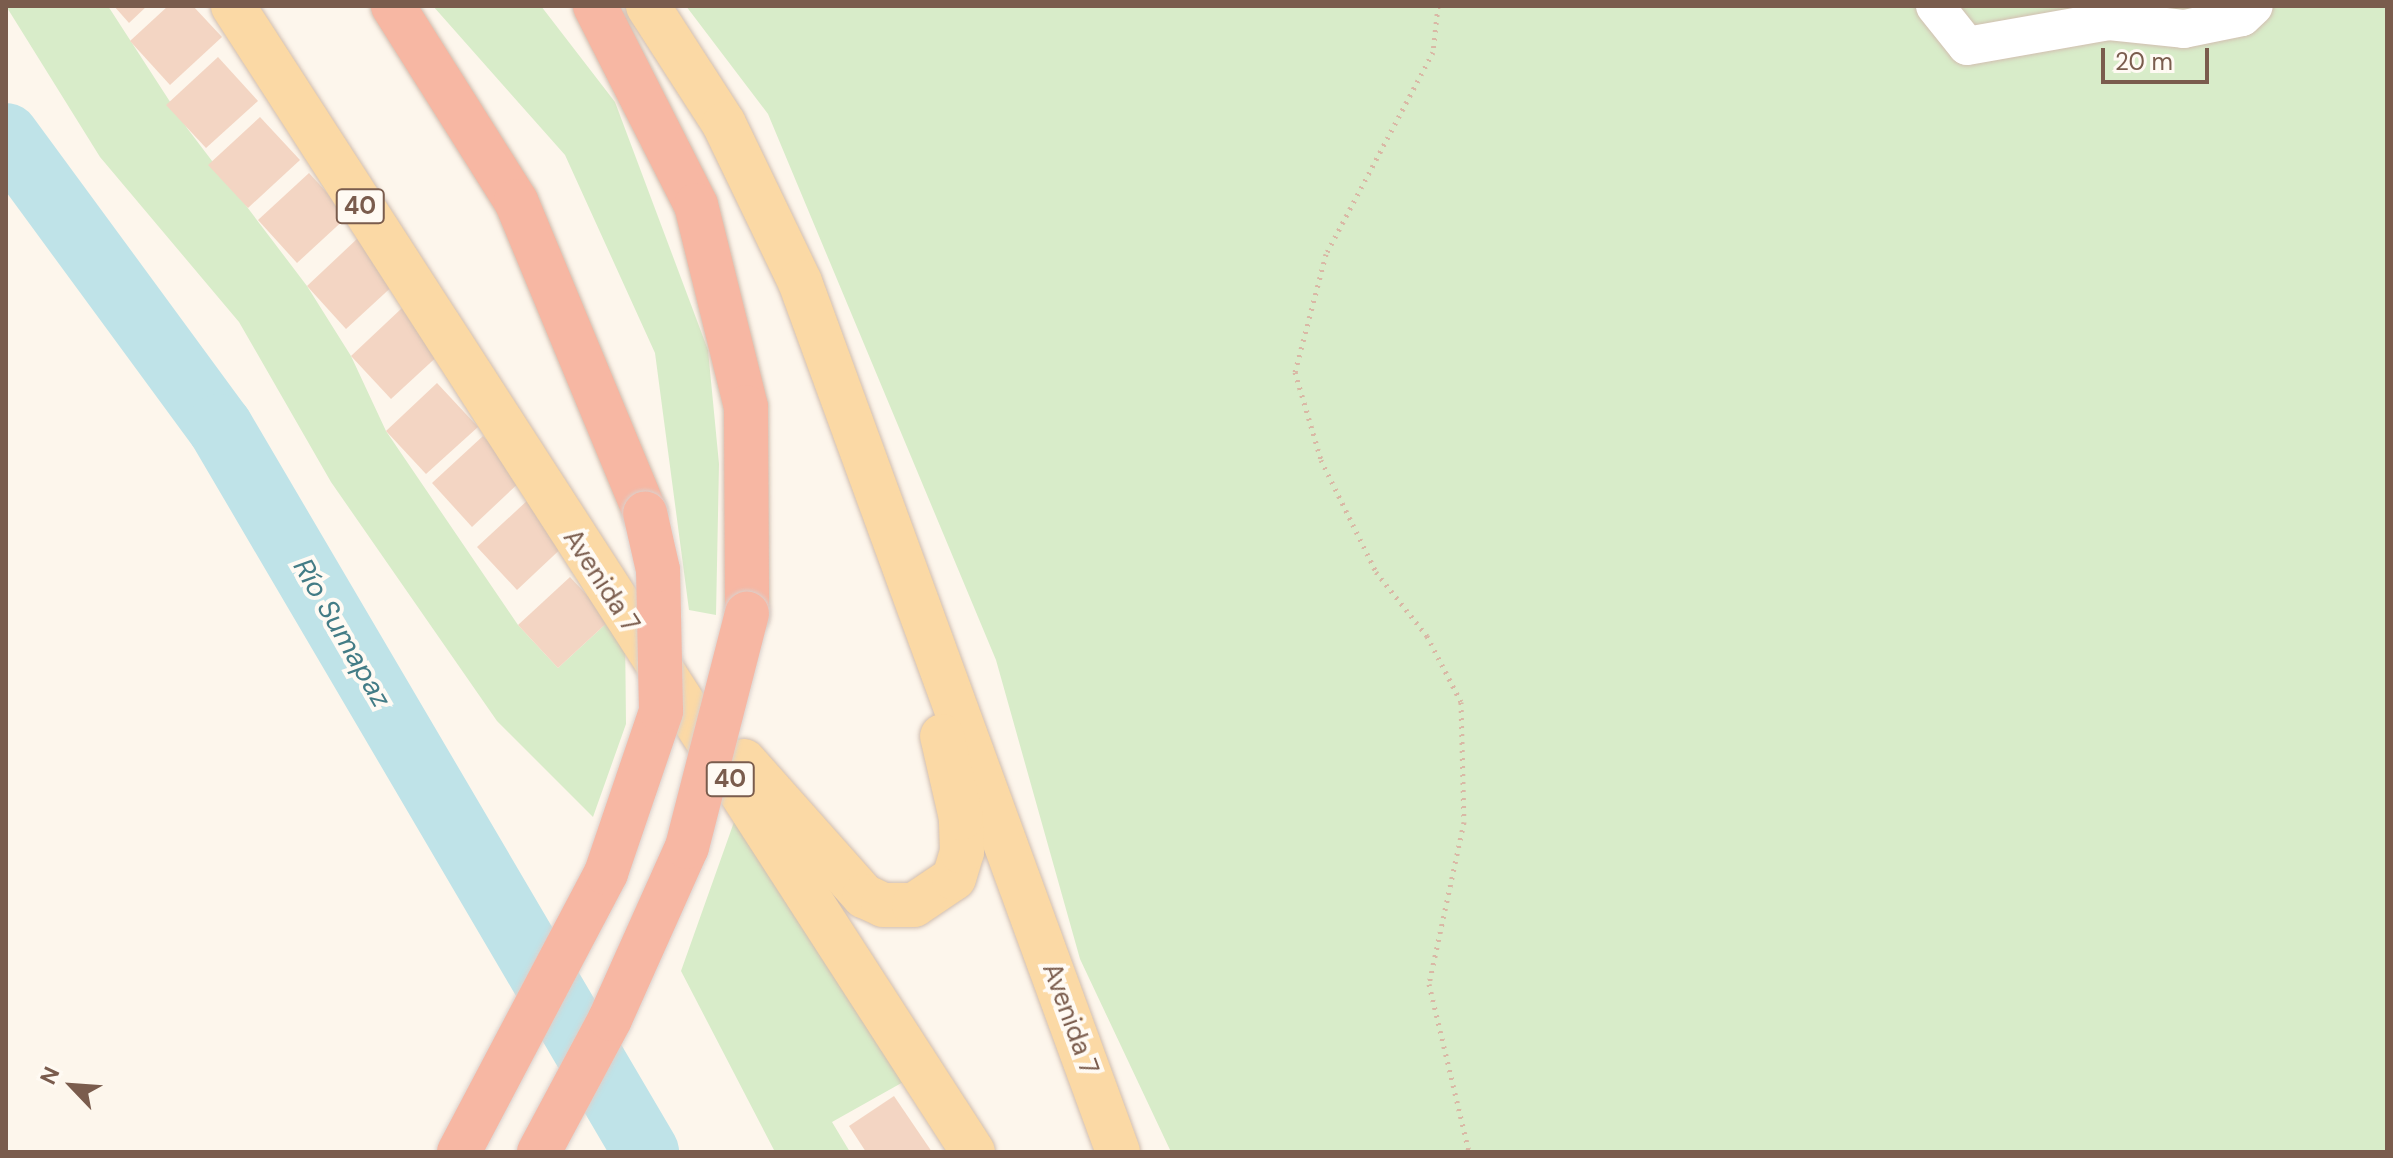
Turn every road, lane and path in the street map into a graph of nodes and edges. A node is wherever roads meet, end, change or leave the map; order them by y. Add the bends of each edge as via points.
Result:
1 (233, 6) edge
2 (393, 6) edge
3 (595, 6) edge
4 (648, 6) edge
5 (1438, 6) edge
6 (1935, 6) edge
7 (2254, 6) edge
8 (911, 597) junction
9 (646, 650) junction
10 (459, 1152) edge
11 (539, 1152) edge
12 (973, 1152) edge
13 (1118, 1152) edge
14 (1469, 1152) edge

1 - 9 main road, Avenida 7 / 40
2 - 10 highway, bridge via 516,201 645,513 658,570 661,711 606,873
3 - 11 highway, 40, bridge via 696,205 746,407 747,614 687,847 610,1019
4 - 8 main road, Avenida 7 via 717,112 762,196 836,376
5 - 14 path via 1433,52 1326,254 1295,372 1321,460 1376,572 1427,636 1461,702 1464,822 1429,984
6 - 7 street via 1967,46 2109,21 2184,29 2242,17
8 - 9 main road via 961,818 962,852 954,878 914,905 883,905 864,896
8 - 13 main road, Avenida 7
9 - 12 main road, Avenida 7 / 40

